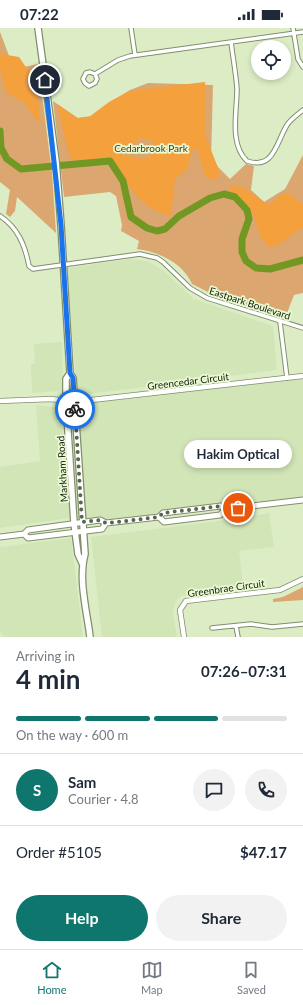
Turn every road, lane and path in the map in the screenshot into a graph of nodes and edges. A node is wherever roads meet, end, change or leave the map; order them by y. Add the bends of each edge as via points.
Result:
1 (38, 28) edge
2 (131, 28) edge
3 (293, 28) edge
4 (303, 32) edge
5 (294, 33) junction
6 (231, 42) junction
7 (135, 55) junction
8 (303, 68) edge
9 (95, 74) dead end
10 (303, 110) edge
11 (0, 216) edge
12 (64, 266) junction
13 (280, 322) junction
14 (303, 328) edge
15 (70, 373) junction
16 (303, 376) edge
17 (287, 378) junction
18 (0, 401) edge
19 (66, 401) junction
20 (74, 402) junction
21 (303, 500) edge
22 (226, 509) junction
23 (159, 517) junction
24 (82, 522) junction
25 (74, 523) junction
26 (106, 523) junction
27 (83, 531) junction
28 (76, 532) junction
29 (24, 534) junction
30 (0, 537) edge
31 (82, 563) junction
32 (303, 578) edge
33 (303, 624) edge
34 (236, 626) junction
35 (212, 628) dead end
36 (90, 637) edge
37 (184, 637) edge
38 (238, 637) edge

1 - 12 main road, Markham Road via 56,161
2 - 7 street
3 - 5 street
4 - 5 street
5 - 6 street
5 - 8 street via 298,59
6 - 7 street
6 - 10 street via 237,88 236,136 238,150 247,161 259,163 269,159 288,123
7 - 9 street via 118,60
11 - 12 street, Eastpark Boulevard via 16,230 23,242 30,268
12 - 13 street, Eastpark Boulevard via 134,254 157,258 190,288 203,296
12 - 15 main road, Markham Road
13 - 14 street, Eastpark Boulevard
13 - 17 street
15 - 19 main road, Markham Road via 66,379
15 - 20 main road, Markham Road via 73,378
16 - 17 street, Greencedar Circuit
17 - 20 street, Greencedar Circuit
18 - 19 street, Greencedar Circuit
19 - 20 street, Greencedar Circuit
19 - 25 main road, Markham Road
20 - 24 main road, Markham Road
21 - 22 main road
22 - 23 main road via 222,506 163,513
22 - 23 main road via 220,515 200,518 164,522
23 - 26 main road
24 - 25 main road
24 - 26 main road via 100,520
24 - 27 main road, Markham Road
25 - 28 main road, Markham Road
25 - 29 main road via 28,530
26 - 27 main road via 102,529
27 - 28 main road
27 - 31 main road, Markham Road
28 - 29 main road via 28,538
28 - 31 main road, Markham Road via 78,554
29 - 30 main road
31 - 36 main road, Markham Road
32 - 37 street, Greenbrae Circuit via 280,590 186,601 180,610
33 - 34 street via 272,627 254,624
34 - 35 street
34 - 38 street

